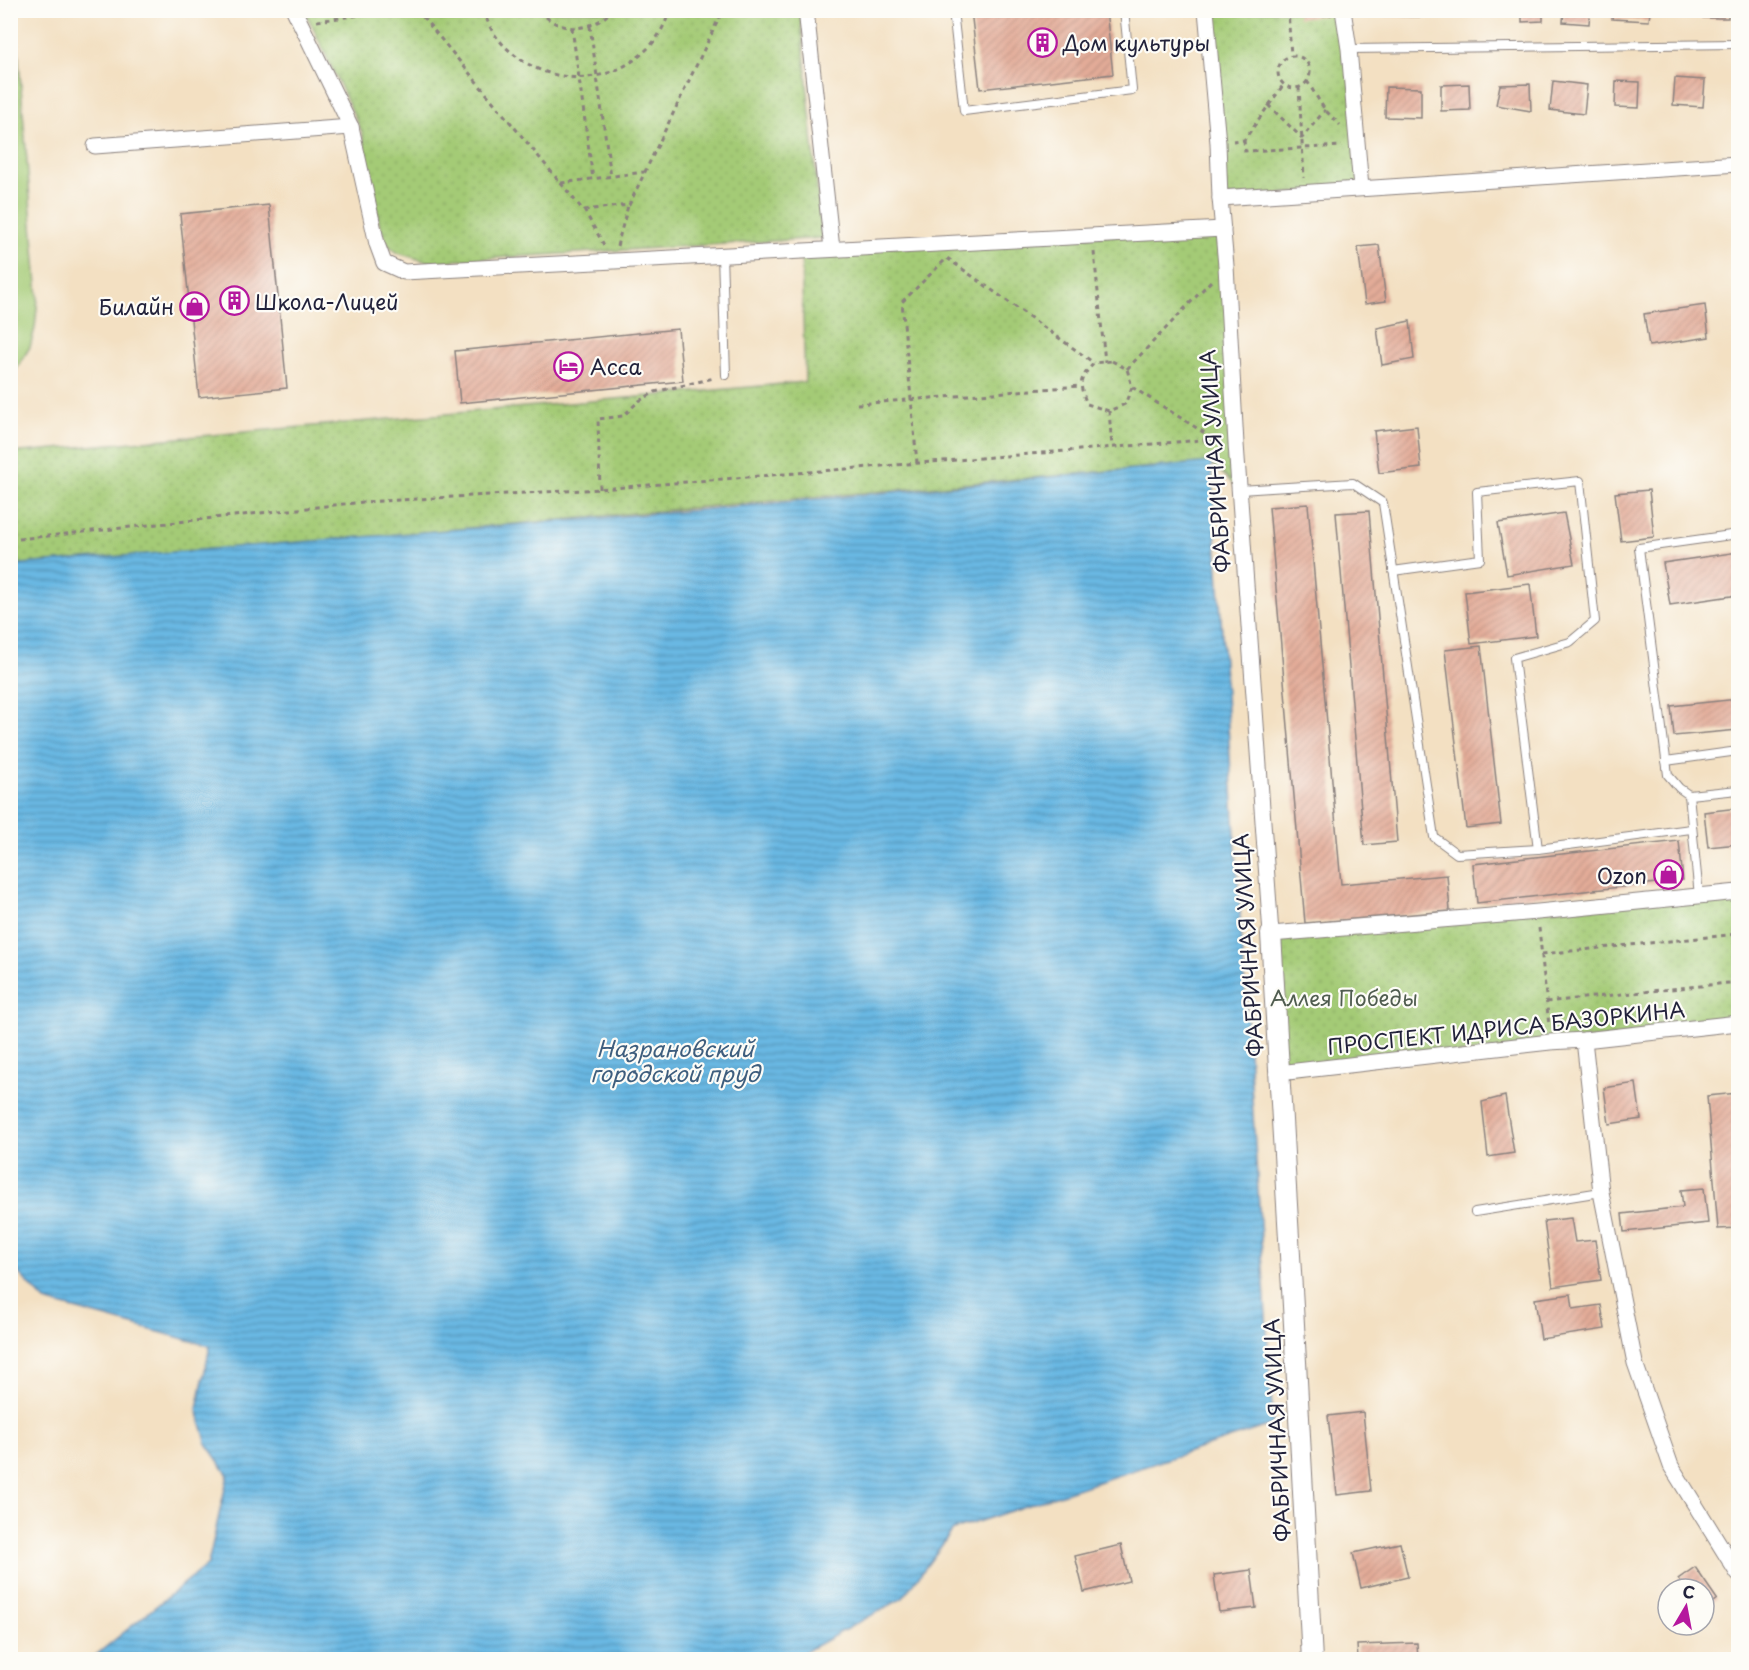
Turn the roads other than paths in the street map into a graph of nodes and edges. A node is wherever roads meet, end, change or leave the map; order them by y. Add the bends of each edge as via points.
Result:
1 (806, 10) edge
2 (954, 10) edge
3 (1124, 10) edge
4 (1206, 10) edge
5 (1343, 10) edge
6 (297, 17) edge
7 (1738, 44) edge
8 (1349, 49) junction
9 (351, 127) junction
10 (95, 146) dead end
11 (1738, 164) edge
12 (1361, 189) junction
13 (1220, 198) junction
14 (1223, 229) junction
15 (832, 249) junction
16 (722, 255) junction
17 (726, 375) road end
18 (1240, 490) junction
19 (1738, 534) edge
20 (1394, 571) junction
21 (1738, 752) edge
22 (1666, 760) junction
23 (1738, 790) edge
24 (1689, 795) junction
25 (1691, 829) junction
26 (1538, 849) junction
27 (1738, 892) edge
28 (1699, 896) junction
29 (1271, 934) junction
30 (1738, 1023) edge
31 (1584, 1040) junction
32 (1279, 1073) junction
33 (1600, 1192) junction
34 (1475, 1212) dead end
35 (1738, 1574) edge
36 (1312, 1659) edge

1 - 15 street
2 - 3 lane via 964,111 1132,90
4 - 13 street, ФАБРИЧНАЯ УЛИЦА
5 - 8 street
6 - 9 street
7 - 8 lane
8 - 12 street
9 - 10 street
9 - 16 street via 377,244 384,263 404,272
11 - 12 street
12 - 13 street
13 - 14 street, ФАБРИЧНАЯ УЛИЦА
14 - 15 street
14 - 18 street, ФАБРИЧНАЯ УЛИЦА
15 - 16 street
16 - 17 lane
18 - 20 lane via 1353,483 1383,503
18 - 29 street, ФАБРИЧНАЯ УЛИЦА
19 - 22 lane via 1639,548
20 - 26 lane via 1434,837 1457,854
20 - 26 lane via 1480,559 1476,492 1580,481 1595,621 1570,642 1514,658
21 - 22 lane
22 - 24 lane via 1668,775
23 - 24 lane
24 - 25 lane
25 - 26 lane
25 - 28 lane
27 - 28 street
28 - 29 street
29 - 32 street, ФАБРИЧНАЯ УЛИЦА
30 - 31 street, ПРОСПЕКТ ИДРИСА БАЗОРКИНА
31 - 32 street, ПРОСПЕКТ ИДРИСА БАЗОРКИНА
31 - 33 street
32 - 36 street, ФАБРИЧНАЯ УЛИЦА
33 - 34 lane
33 - 35 street via 1635,1363 1671,1466

